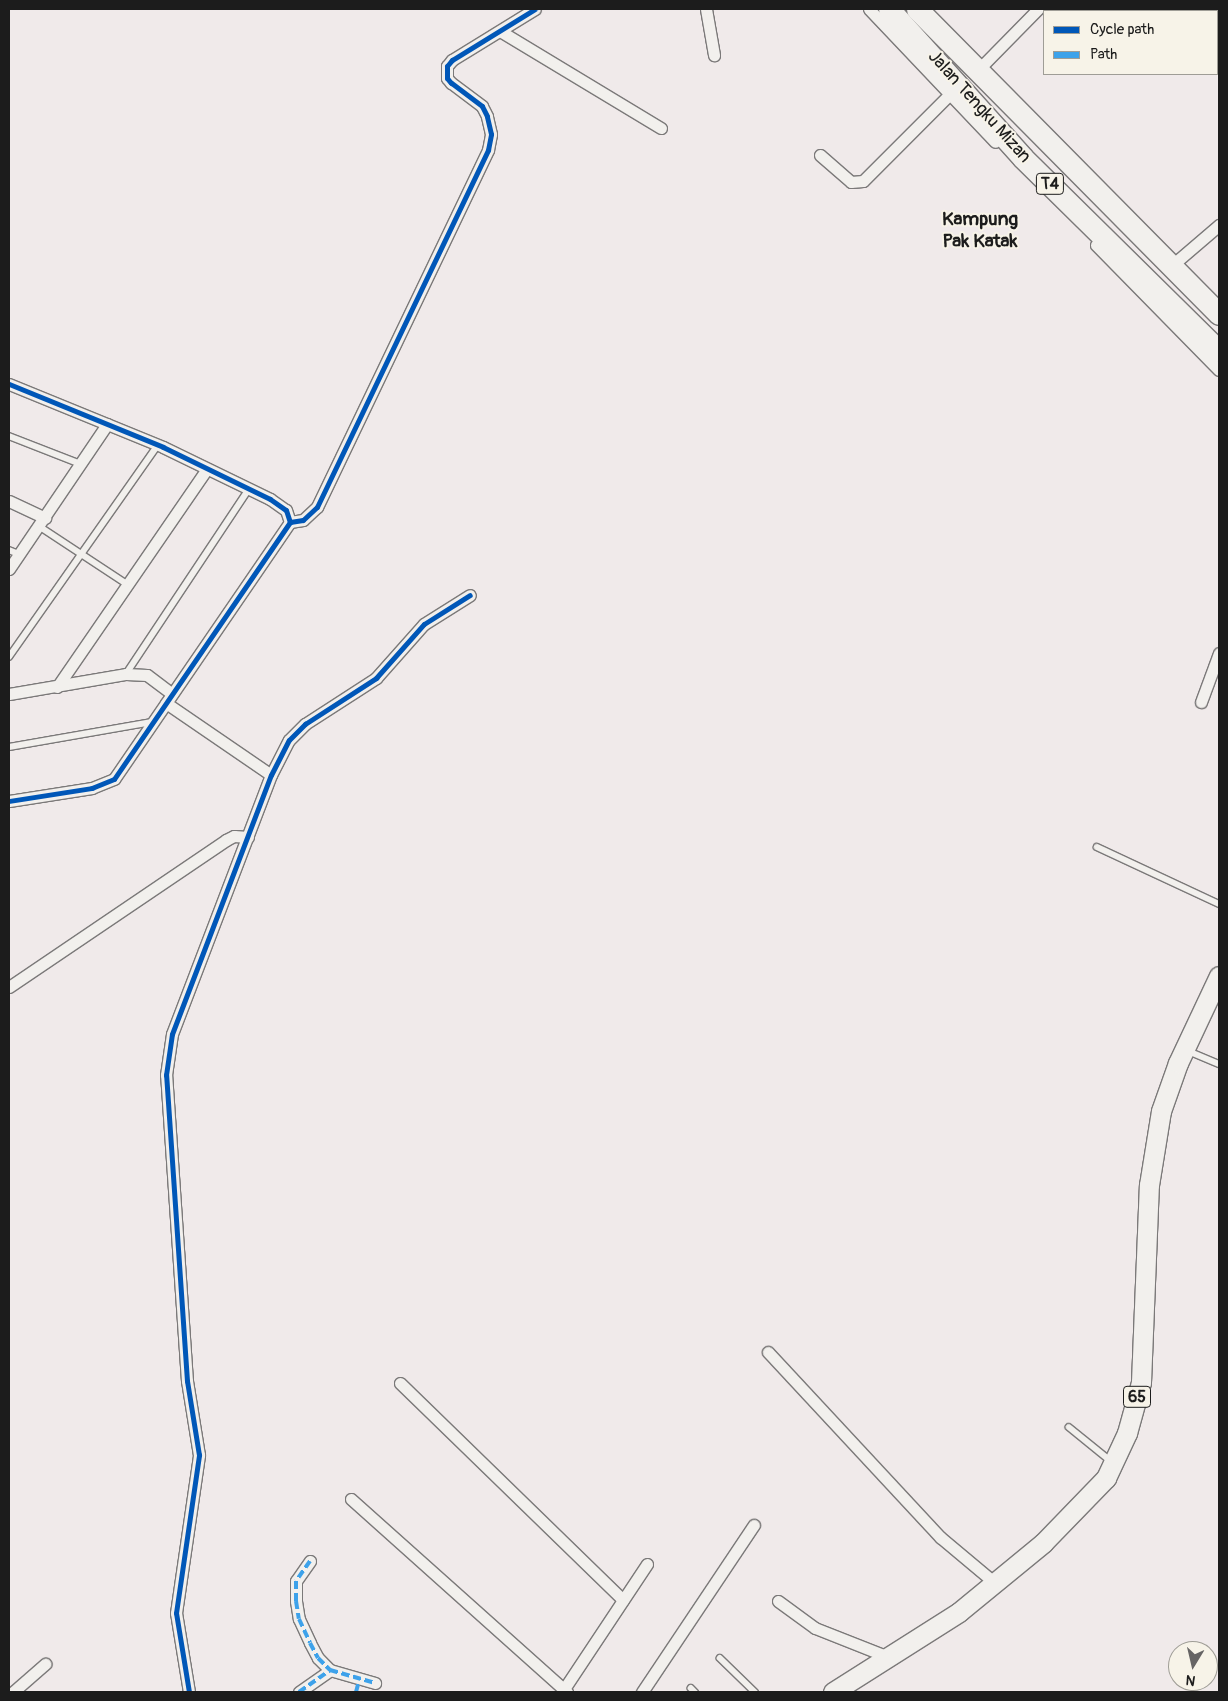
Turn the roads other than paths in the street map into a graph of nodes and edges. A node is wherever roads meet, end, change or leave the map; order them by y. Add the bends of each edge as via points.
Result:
1 (535, 9) edge
2 (706, 9) edge
3 (869, 9) edge
4 (889, 9) edge
5 (917, 9) edge
6 (1038, 9) edge
7 (500, 31) junction
8 (714, 55) dead end
9 (976, 72) junction
10 (949, 95) junction
11 (661, 128) dead end
12 (820, 155) dead end
13 (1219, 225) edge
14 (1170, 267) junction
15 (1219, 314) edge
16 (1219, 351) edge
17 (1219, 370) edge
18 (9, 384) edge
19 (107, 424) junction
20 (9, 436) edge
21 (158, 445) junction
22 (81, 464) junction
23 (206, 470) junction
24 (249, 489) junction
25 (9, 501) edge
26 (42, 522) junction
27 (290, 522) junction
28 (14, 552) edge
29 (81, 553) junction
30 (9, 569) edge
31 (127, 584) junction
32 (470, 596) dead end
33 (1219, 653) edge
34 (9, 657) edge
35 (126, 674) junction
36 (57, 687) junction
37 (9, 694) edge
38 (169, 699) junction
39 (1201, 702) dead end
40 (154, 722) junction
41 (9, 747) edge
42 (271, 775) junction
43 (9, 800) edge
44 (248, 837) junction
45 (1097, 847) dead end
46 (1219, 904) edge
47 (1219, 979) edge
48 (9, 987) edge
49 (1184, 1049) junction
50 (1219, 1064) edge
51 (768, 1352) dead end
52 (400, 1383) dead end
53 (1069, 1427) dead end
54 (1113, 1463) junction
55 (351, 1499) dead end
56 (754, 1526) dead end
57 (310, 1561) dead end
58 (647, 1564) dead end
59 (995, 1583) junction
60 (623, 1600) junction
61 (778, 1601) dead end
62 (720, 1658) dead end
63 (891, 1658) junction
64 (45, 1664) dead end
65 (330, 1670) junction
66 (375, 1683) dead end
67 (358, 1686) edge
68 (565, 1690) edge
69 (13, 1692) edge
70 (189, 1692) edge
71 (299, 1692) edge
72 (642, 1692) edge
73 (755, 1692) edge
74 (833, 1692) edge

1 - 7 street
2 - 8 street
3 - 10 street
4 - 16 highway, Jalan Tengku Mizan / T4 via 1023,158
5 - 9 highway, Jalan Tengku Mizan / T4
6 - 9 street
7 - 11 street
7 - 27 street via 452,60 446,72 451,83 482,106 491,134 488,150 317,507 304,520
9 - 14 highway, Jalan Tengku Mizan / T4
10 - 12 street via 863,181 851,182
10 - 17 street
13 - 14 street
14 - 15 highway, Jalan Tengku Mizan / T4
18 - 19 street
19 - 21 street
19 - 22 street
20 - 22 lane
21 - 23 street
21 - 29 lane
22 - 26 street
23 - 24 street
23 - 31 street
24 - 27 street via 279,504 286,510
24 - 35 lane
25 - 26 street
26 - 28 street
26 - 29 lane
27 - 38 street
28 - 30 street
29 - 31 lane
29 - 34 lane
31 - 36 street
32 - 42 street via 424,624 376,678 305,724 289,740
33 - 39 street
35 - 36 street
35 - 38 street via 147,676
36 - 37 street
38 - 40 street
38 - 42 street
40 - 41 lane
40 - 43 street via 114,779 92,788
42 - 44 street
44 - 48 street via 234,836 226,840
44 - 70 street via 167,1054 187,1380 199,1455 176,1613
45 - 46 lane
47 - 49 main road, 65
49 - 50 lane
49 - 54 main road, 65 via 1161,1111 1149,1185 1141,1382 1127,1432
51 - 59 street via 940,1537
52 - 60 street
53 - 54 lane
54 - 59 main road, 65 via 1106,1478 1078,1510
55 - 68 street
56 - 72 street
57 - 65 street via 296,1581 299,1619 318,1658
58 - 60 street
59 - 63 main road, 65
60 - 68 street
61 - 63 street via 815,1628
62 - 73 lane
63 - 74 main road, 65
64 - 69 street
65 - 67 street
65 - 71 street
66 - 67 street

